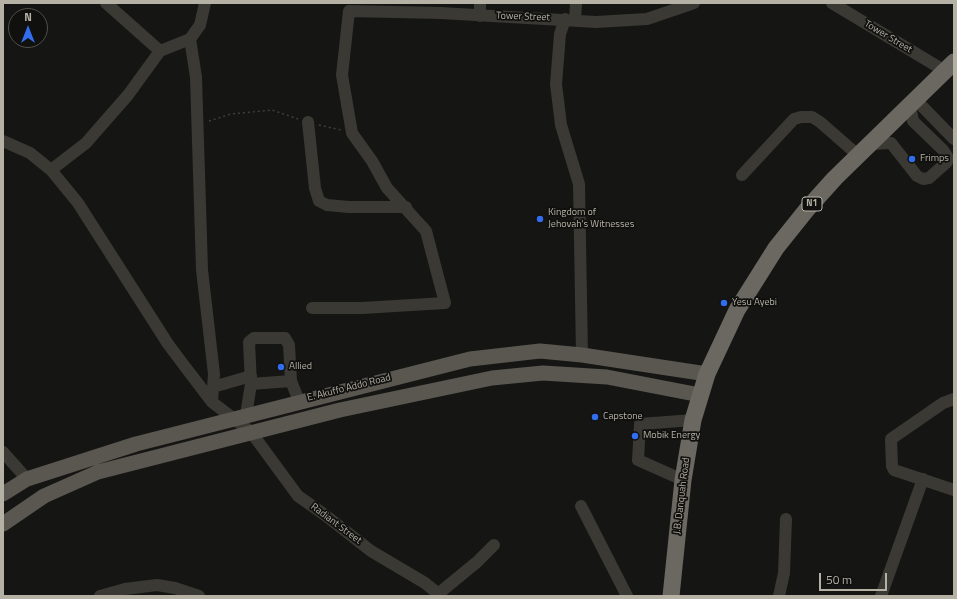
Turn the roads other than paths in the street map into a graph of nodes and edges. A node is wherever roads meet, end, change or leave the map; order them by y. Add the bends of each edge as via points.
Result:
1 (106, 3) edge
2 (205, 3) edge
3 (480, 3) edge
4 (576, 3) edge
5 (694, 3) edge
6 (832, 3) edge
7 (480, 16) junction
8 (570, 19) junction
9 (190, 40) junction
10 (160, 51) junction
11 (950, 67) edge
12 (913, 103) junction
13 (308, 122) road end
14 (954, 139) edge
15 (3, 141) edge
16 (871, 144) junction
17 (859, 156) junction
18 (51, 170) junction
19 (742, 175) dead end
20 (406, 207) junction
21 (312, 308) dead end
22 (582, 355) junction
23 (707, 374) junction
24 (251, 380) junction
25 (290, 381) junction
26 (213, 387) junction
27 (700, 395) junction
28 (954, 399) edge
29 (299, 401) junction
30 (212, 402) junction
31 (240, 417) junction
32 (693, 420) junction
33 (252, 432) junction
34 (3, 452) edge
35 (923, 479) junction
36 (28, 480) junction
37 (683, 480) junction
38 (954, 490) edge
39 (3, 494) edge
40 (581, 506) dead end
41 (786, 519) dead end
42 (3, 524) edge
43 (494, 545) dead end
44 (439, 595) edge
45 (100, 596) edge
46 (199, 596) edge
47 (627, 596) edge
48 (671, 596) edge
49 (779, 596) edge
50 (881, 596) edge

1 - 10 street
2 - 9 street via 200,25
3 - 7 street
4 - 8 street
5 - 8 street, Tower Street via 647,19 596,22
6 - 11 street, Tower Street
7 - 8 street, Tower Street
7 - 20 street, Tower Street via 349,11 342,75 352,132 387,188
8 - 22 street via 559,41 556,84 561,125 579,184
9 - 10 street
9 - 26 street via 196,77 202,270 214,374
10 - 18 street via 128,95 86,143
11 - 12 highway, N1
12 - 14 street
12 - 16 highway, N1
12 - 16 street via 913,121 943,150 947,162 929,178 923,179 917,176 891,144
13 - 20 street via 315,188 320,201 327,205 349,207
15 - 18 street, Radiant Street via 30,153
16 - 17 highway, N1
17 - 19 street via 820,122 812,117 801,117 794,119
17 - 23 highway, N1 via 835,178 776,248 737,310
18 - 30 street, Radiant Street via 78,203 168,344
20 - 21 street via 426,231 445,302 362,308
22 - 23 main road, E. Akuffo Addo Road
22 - 29 main road, E. Akuffo Addo Road via 540,351 470,359
23 - 27 highway, J.B. Danquah Road / N1
24 - 25 street
24 - 25 street via 251,339 285,338 289,344
24 - 26 street
24 - 31 street
25 - 29 street
26 - 30 street
27 - 32 highway, J.B. Danquah Road / N1
27 - 33 main road, E. Akuffo Addo Road via 607,377 544,373 492,378 340,410
28 - 35 street via 891,439 894,470
29 - 31 main road, E. Akuffo Addo Road
30 - 31 street, Radiant Street
31 - 33 street, Radiant Street
31 - 36 main road, E. Akuffo Addo Road via 136,444
32 - 37 highway, J.B. Danquah Road / N1
32 - 37 street via 640,424 638,460
33 - 42 main road, E. Akuffo Addo Road via 98,472 44,496
33 - 44 street, Radiant Street via 298,496 371,551
34 - 36 street
35 - 38 street
35 - 50 street
36 - 39 main road, E. Akuffo Addo Road
37 - 48 highway, J.B. Danquah Road / N1
40 - 47 street
41 - 49 street via 784,573
43 - 44 street
45 - 46 street via 157,585

